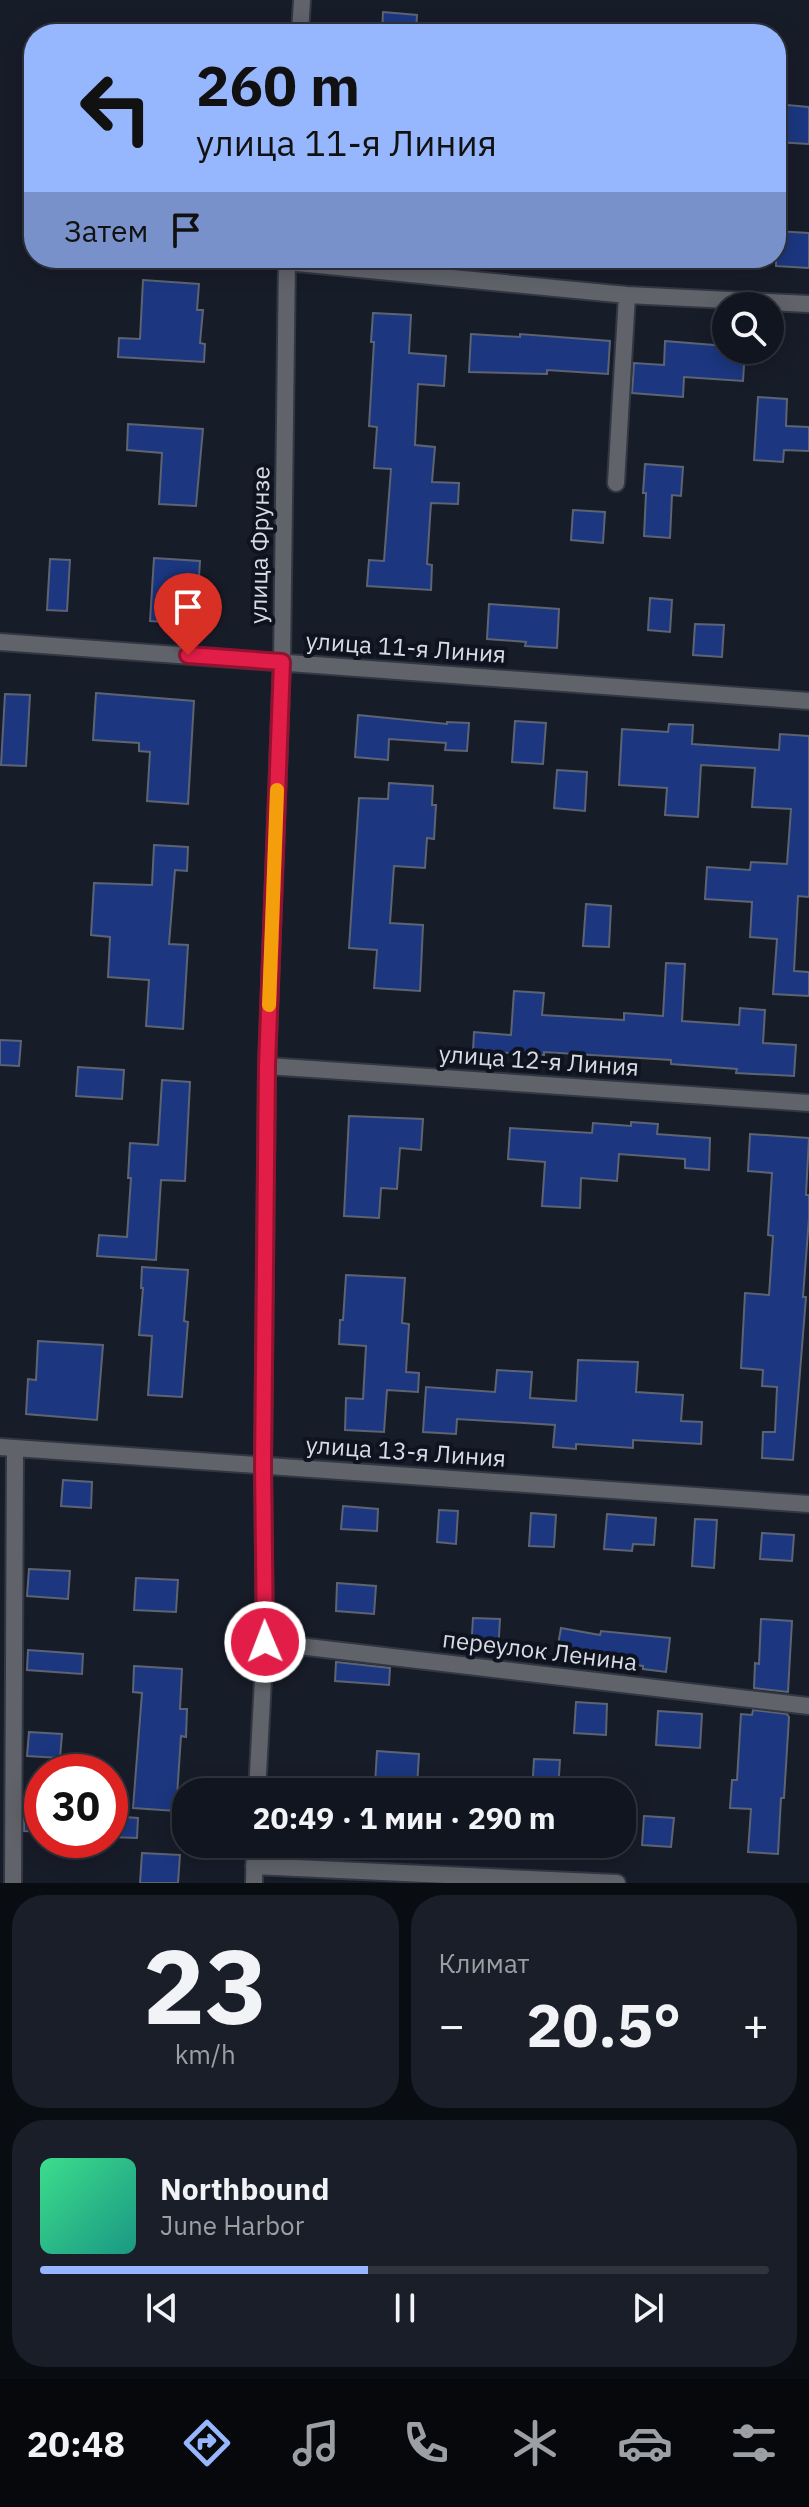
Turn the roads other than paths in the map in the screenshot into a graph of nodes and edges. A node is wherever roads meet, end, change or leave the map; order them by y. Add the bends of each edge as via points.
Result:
1 (302, 0) edge
2 (301, 24) edge
3 (287, 268) edge
4 (365, 268) edge
5 (627, 295) junction
6 (809, 304) edge
7 (616, 483) dead end
8 (0, 642) edge
9 (282, 662) junction
10 (809, 701) edge
11 (267, 1066) junction
12 (809, 1103) edge
13 (8, 1448) edge
14 (263, 1465) junction
15 (809, 1504) edge
16 (265, 1642) junction
17 (809, 1706) edge
18 (258, 1778) edge
19 (254, 1874) edge
20 (13, 1883) edge
21 (617, 1883) edge

1 - 2 street
3 - 9 street, улица Фрунзе
4 - 5 street
5 - 6 street
5 - 7 street
8 - 9 street, улица 11-я Линия
9 - 10 street, улица 11-я Линия
9 - 11 street, улица Фрунзе
11 - 12 street, улица 12-я Линия
11 - 14 street, улица Фрунзе
13 - 14 street, улица 13-я Линия
13 - 20 street
14 - 15 street, улица 13-я Линия
14 - 16 street, улица Фрунзе
16 - 17 street, переулок Ленина
16 - 18 street, улица Фрунзе
19 - 21 street

